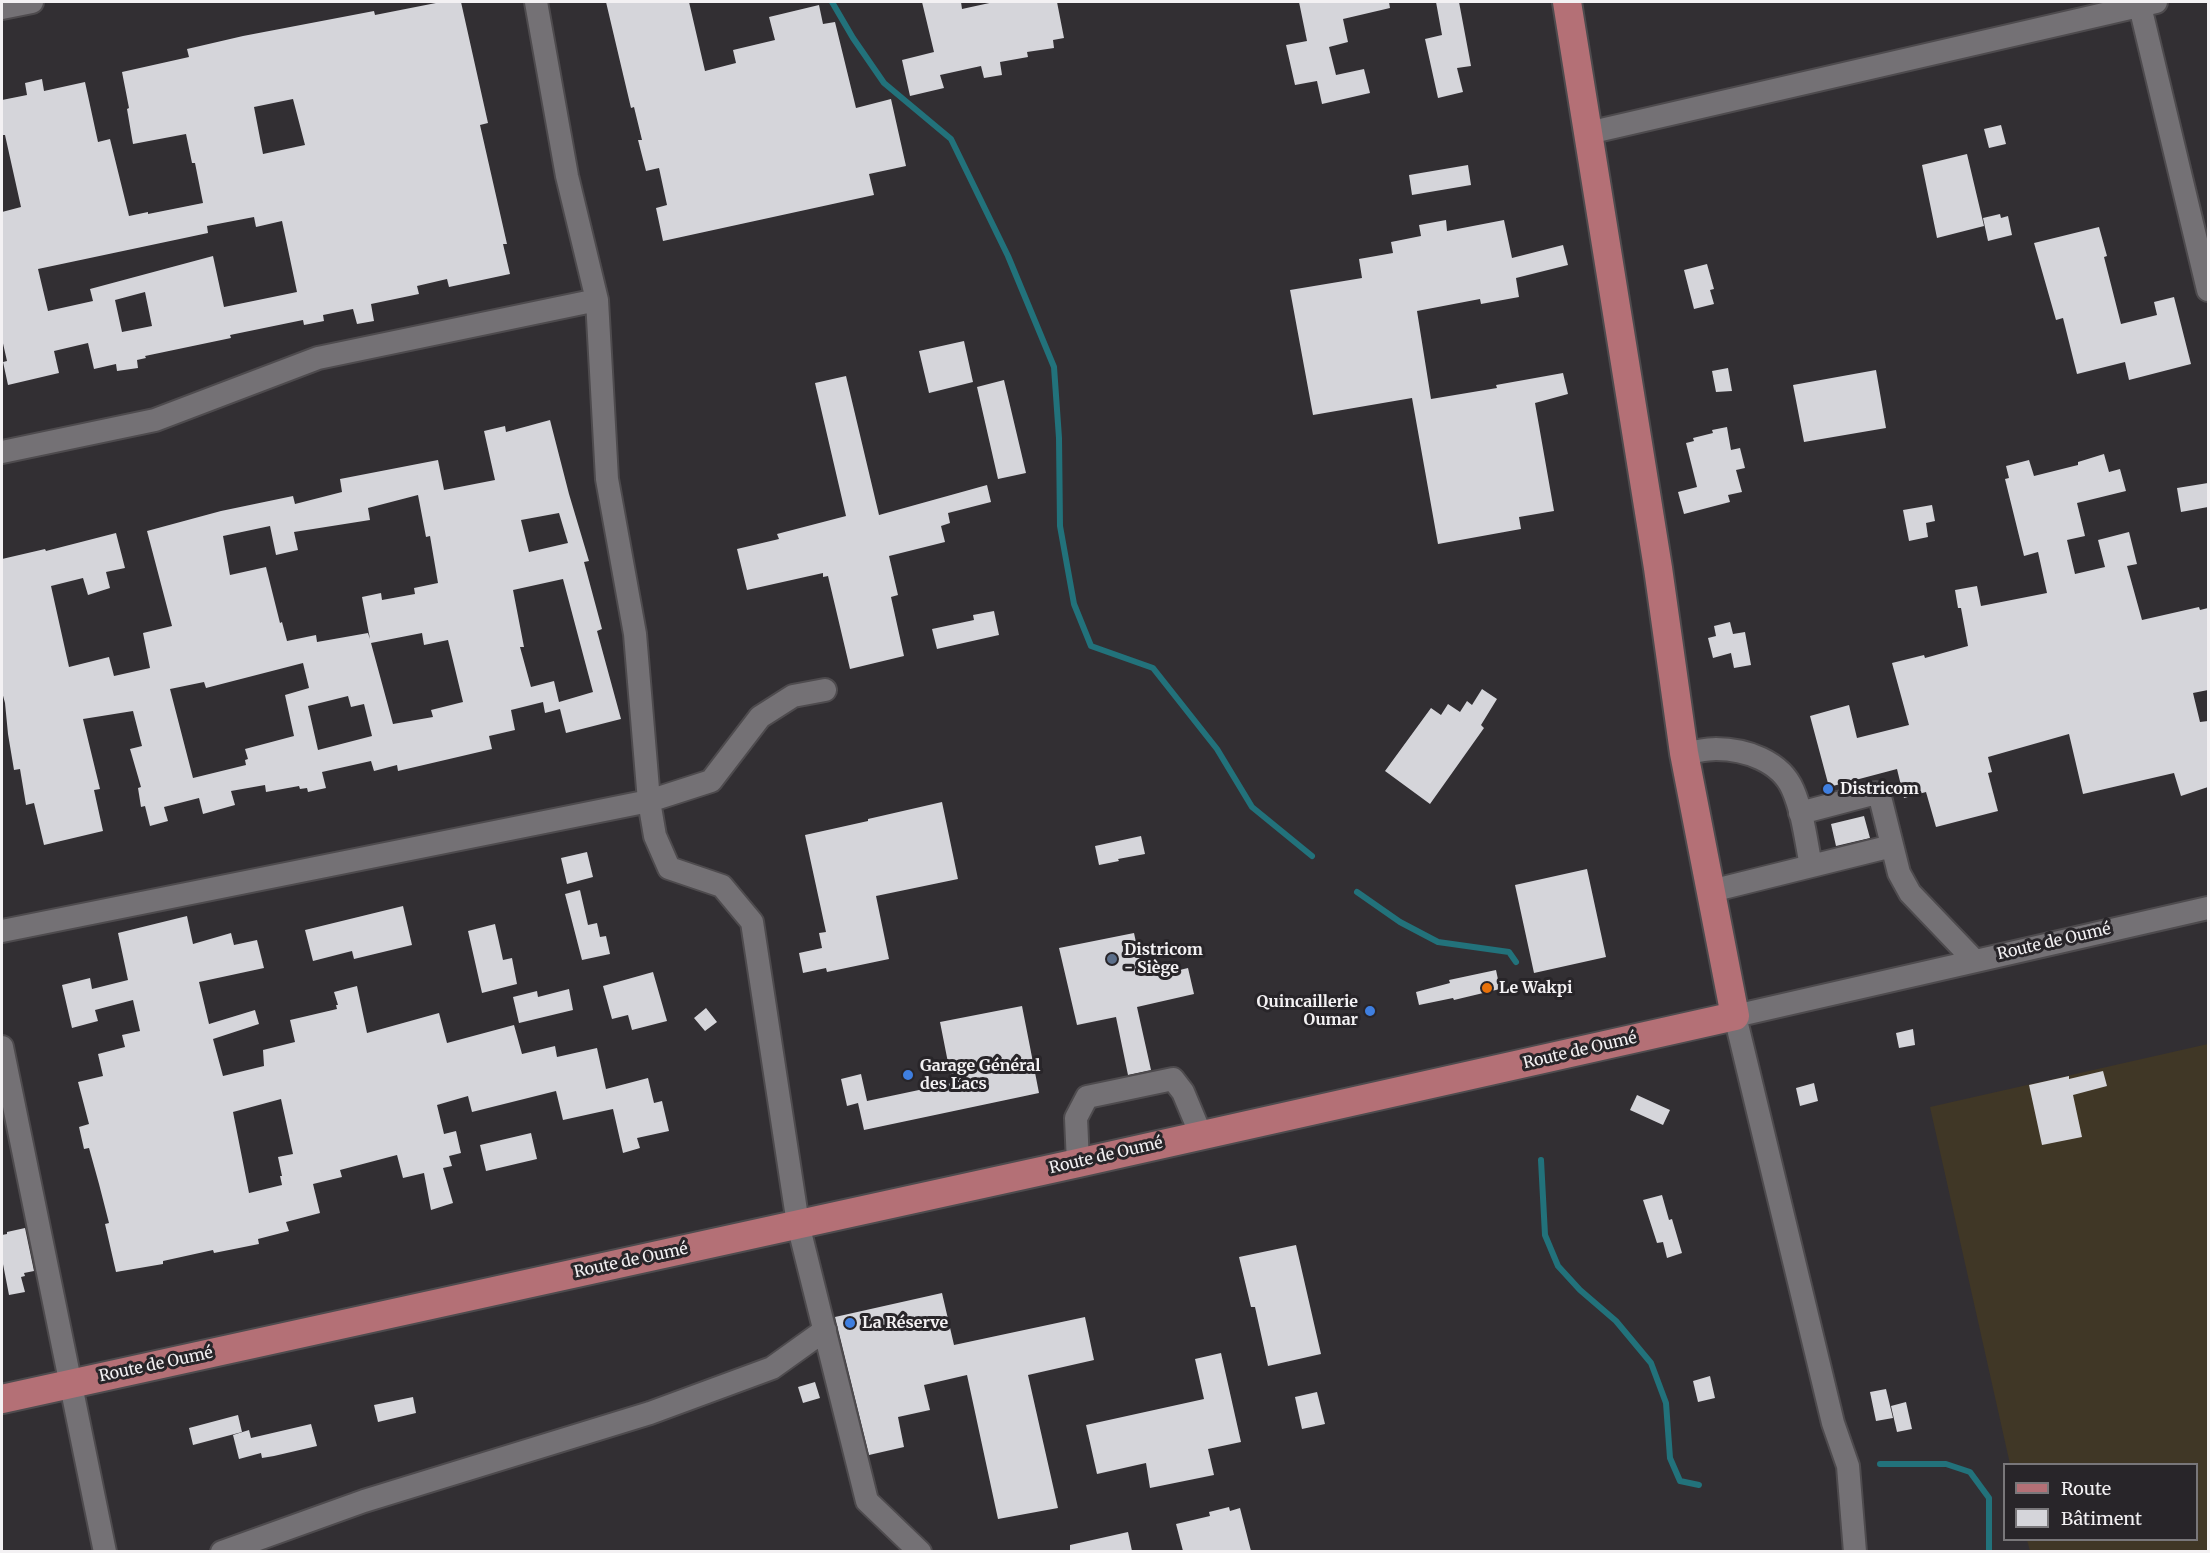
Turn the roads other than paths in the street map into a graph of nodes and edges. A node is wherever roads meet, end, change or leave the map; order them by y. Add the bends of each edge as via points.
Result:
1 (32, 2) edge
2 (536, 2) edge
3 (1567, 2) edge
4 (2145, 3) edge
5 (2, 8) edge
6 (1588, 133) junction
7 (2208, 290) edge
8 (597, 300) junction
9 (2, 452) edge
10 (825, 690) dead end
11 (1684, 753) junction
12 (649, 801) junction
13 (1800, 813) junction
14 (1892, 846) junction
15 (1811, 866) junction
16 (1712, 891) junction
17 (2208, 908) edge
18 (2, 931) edge
19 (1974, 960) junction
20 (1735, 1016) junction
21 (2, 1047) edge
22 (1201, 1135) junction
23 (1078, 1163) junction
24 (798, 1224) junction
25 (825, 1330) junction
26 (70, 1384) junction
27 (2, 1399) edge
28 (105, 1551) edge
29 (222, 1551) edge
30 (920, 1551) edge
31 (1855, 1551) edge

1 - 5 street
2 - 8 street via 567,176
3 - 6 main road
4 - 6 street
4 - 7 street
6 - 11 main road
8 - 9 street via 318,358 155,420
8 - 12 street via 607,479 635,634
10 - 12 street via 793,696 760,717 711,781
11 - 13 street via 1732,750 1764,759 1784,774
11 - 16 main road
12 - 18 street
12 - 24 street via 655,836 669,868 722,886 752,922
13 - 14 street via 1876,793
13 - 15 street
14 - 15 street
14 - 19 street via 1899,873 1910,893
15 - 16 street
16 - 20 main road
17 - 19 street, Route de Oumé
19 - 20 street, Route de Oumé
20 - 22 main road, Route de Oumé
20 - 31 street via 1830,1411 1848,1466
21 - 26 street
22 - 23 main road, Route de Oumé
22 - 23 street via 1183,1092 1173,1079 1087,1097 1076,1118
23 - 24 main road, Route de Oumé
24 - 25 street
24 - 26 main road, Route de Oumé
25 - 29 street via 772,1368 650,1413 364,1501
25 - 30 street via 867,1501
26 - 27 main road, Route de Oumé
26 - 28 street

